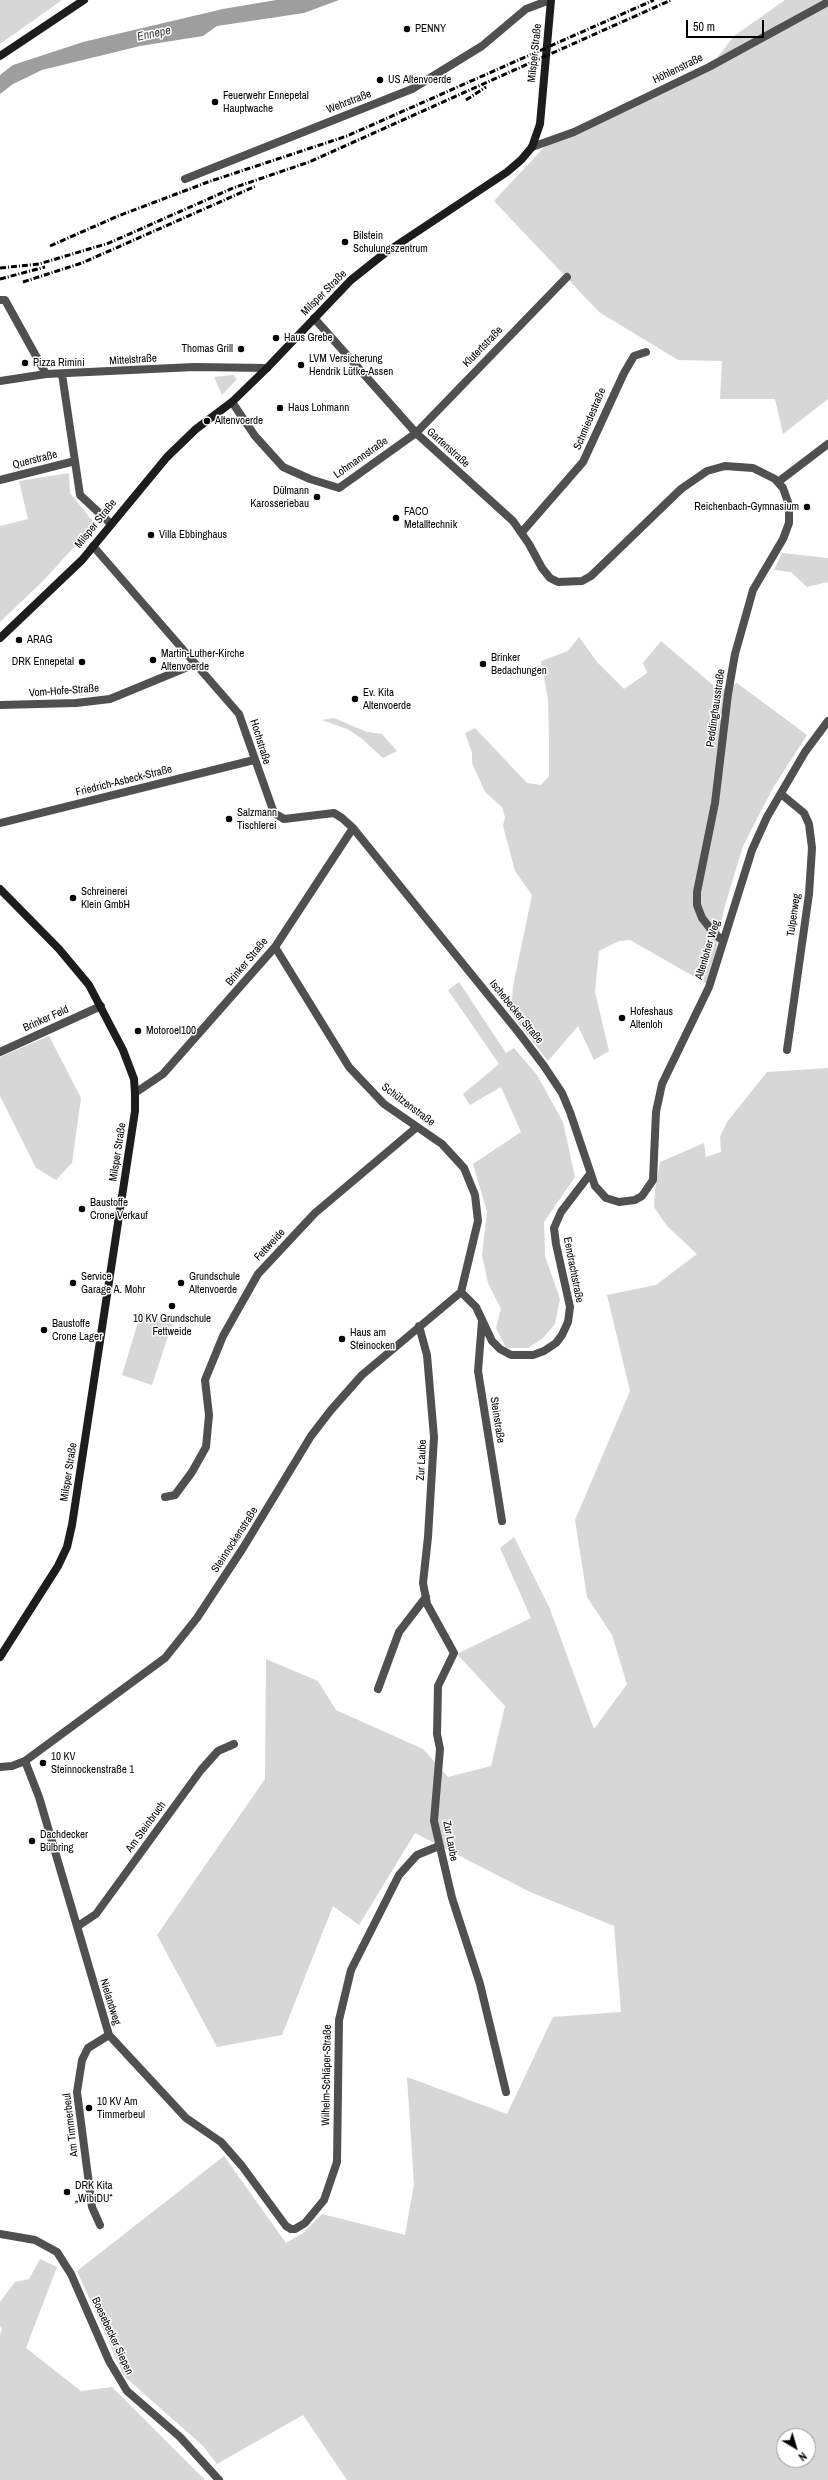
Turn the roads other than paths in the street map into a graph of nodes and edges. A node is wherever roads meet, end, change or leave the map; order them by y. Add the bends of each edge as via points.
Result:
1 (84, 0) edge
2 (551, 0) edge
3 (828, 2) edge
4 (0, 56) edge
5 (532, 147) junction
6 (186, 179) dead end
7 (567, 277) dead end
8 (0, 300) edge
9 (314, 318) junction
10 (646, 352) dead end
11 (267, 368) junction
12 (46, 374) junction
13 (62, 374) junction
14 (0, 381) edge
15 (232, 402) junction
16 (416, 433) junction
17 (828, 444) edge
18 (75, 462) junction
19 (0, 480) edge
20 (778, 482) junction
21 (111, 524) junction
22 (522, 532) junction
23 (93, 546) junction
24 (572, 583) joint
25 (0, 638) edge
26 (195, 664) junction
27 (0, 706) edge
28 (828, 721) edge
29 (254, 760) junction
30 (781, 794) junction
31 (0, 823) edge
32 (353, 828) junction
33 (0, 889) edge
34 (723, 941) junction
35 (275, 947) junction
36 (101, 1006) junction
37 (787, 1050) dead end
38 (0, 1052) edge
39 (135, 1093) junction
40 (418, 1127) junction
41 (590, 1174) junction
42 (642, 1196) joint
43 (461, 1292) junction
44 (482, 1321) junction
45 (419, 1326) junction
46 (165, 1497) dead end
47 (502, 1522) dead end
48 (426, 1597) junction
49 (0, 1657) edge
50 (378, 1689) dead end
51 (234, 1744) dead end
52 (25, 1761) junction
53 (0, 1767) edge
54 (439, 1846) junction
55 (78, 1926) junction
56 (109, 2035) junction
57 (506, 2092) dead end
58 (100, 2225) dead end
59 (296, 2229) joint
60 (0, 2234) edge
61 (219, 2480) edge

1 - 4 street
2 - 5 street, Milsper Straße via 540,124
2 - 6 street, Wehrstraße via 526,9 482,46 412,89
3 - 5 street, Höhlenstraße via 709,66 574,132
5 - 9 street, Milsper Straße via 507,172 385,253 351,280
7 - 16 street, Klutertstraße
8 - 12 street via 5,300
9 - 11 street, Milsper Straße
9 - 16 street, Gartenstraße
10 - 22 street, Schmiedestraße via 634,356 624,373 583,462
11 - 13 street, Mittelstraße via 194,367
11 - 15 street, Milsper Straße
12 - 13 street, Mittelstraße
12 - 14 street, Mittelstraße
13 - 18 street
15 - 16 street, Lohmannstraße via 255,436 283,467 339,488
15 - 21 street, Milsper Straße via 196,430 167,458
16 - 22 street, Gartenstraße via 506,514
17 - 20 street
18 - 19 street, Querstraße
18 - 21 street via 80,495
20 - 24 street, Peddinghausstraße via 761,471 744,466 725,466 707,471 681,489 592,576
20 - 34 street, Peddinghausstraße via 785,492 789,505 789,523 783,539 753,590 735,654 715,804 697,892 697,905 702,918 712,932
21 - 23 street, Milsper Straße
22 - 24 street, Gartenstraße via 550,578 558,582
23 - 25 street, Milsper Straße via 66,577
23 - 26 street, Hochstraße
26 - 27 street, Vom-Hofe-Straße via 110,699 76,704
26 - 29 street, Hochstraße via 239,714
28 - 30 street, Altenloher Weg
29 - 31 street, Friedrich-Asbeck-Straße
29 - 32 street, Hochstraße via 270,806 278,818 284,820 334,813
30 - 34 street, Altenloher Weg via 752,850
30 - 37 street, Tulpenweg via 804,813 809,824 812,848 809,894
32 - 35 street, Brinker Straße
32 - 41 street, Ischebecker Straße via 548,1070 570,1112
33 - 36 street, Milsper Straße via 73,964
34 - 42 street, Altenloher Weg via 709,987 662,1084 656,1112 653,1180
35 - 39 street, Brinker Straße via 163,1074
35 - 40 street, Schützenstraße via 349,1067 384,1104
36 - 38 street, Brinker Feld
36 - 39 street, Milsper Straße via 129,1065
39 - 49 street, Milsper Straße via 135,1111 67,1547 58,1566
40 - 43 street, Schützenstraße via 442,1144 464,1168 475,1195 478,1221
40 - 46 street, Fettweide via 315,1213 258,1274 222,1336 205,1380 209,1414 206,1447 175,1495
41 - 42 street, Ischebecker Straße via 595,1186 606,1198 625,1202
41 - 44 street, Eendrachtstraße via 561,1212 554,1228 570,1307 568,1322 562,1335 544,1351 534,1355 512,1355 492,1341
43 - 44 street, Eendrachtstraße via 476,1307
43 - 45 street, Steinnockenstraße
44 - 47 street, Steinstraße via 478,1371
45 - 48 street, Zur Laube via 427,1355 434,1437 423,1583
45 - 52 street, Steinnockenstraße via 362,1375 312,1436 239,1555 174,1649 156,1666
48 - 50 street via 399,1632
48 - 54 street, Zur Laube via 436,1622 454,1653 438,1686 437,1734 440,1749 434,1821
51 - 55 street, Am Steinbruch via 218,1751 201,1770 96,1914
52 - 53 street, Steinnockenstraße
52 - 55 street, Nielandweg via 39,1797
54 - 57 street, Zur Laube via 452,1898 482,1991
54 - 59 street, Wilhelm-Schläper-Straße via 417,1855 398,1875 350,1970 339,2020 337,2162 324,2200 305,2223
55 - 56 street, Nielandweg
56 - 58 street, Am Timmerbeul via 88,2048 82,2060 77,2092 92,2207
56 - 59 street, Nielandweg via 186,2118 221,2142 286,2226
60 - 61 street, Boesebecker Siepen via 36,2240 57,2252 71,2274 109,2360 127,2391 180,2437

